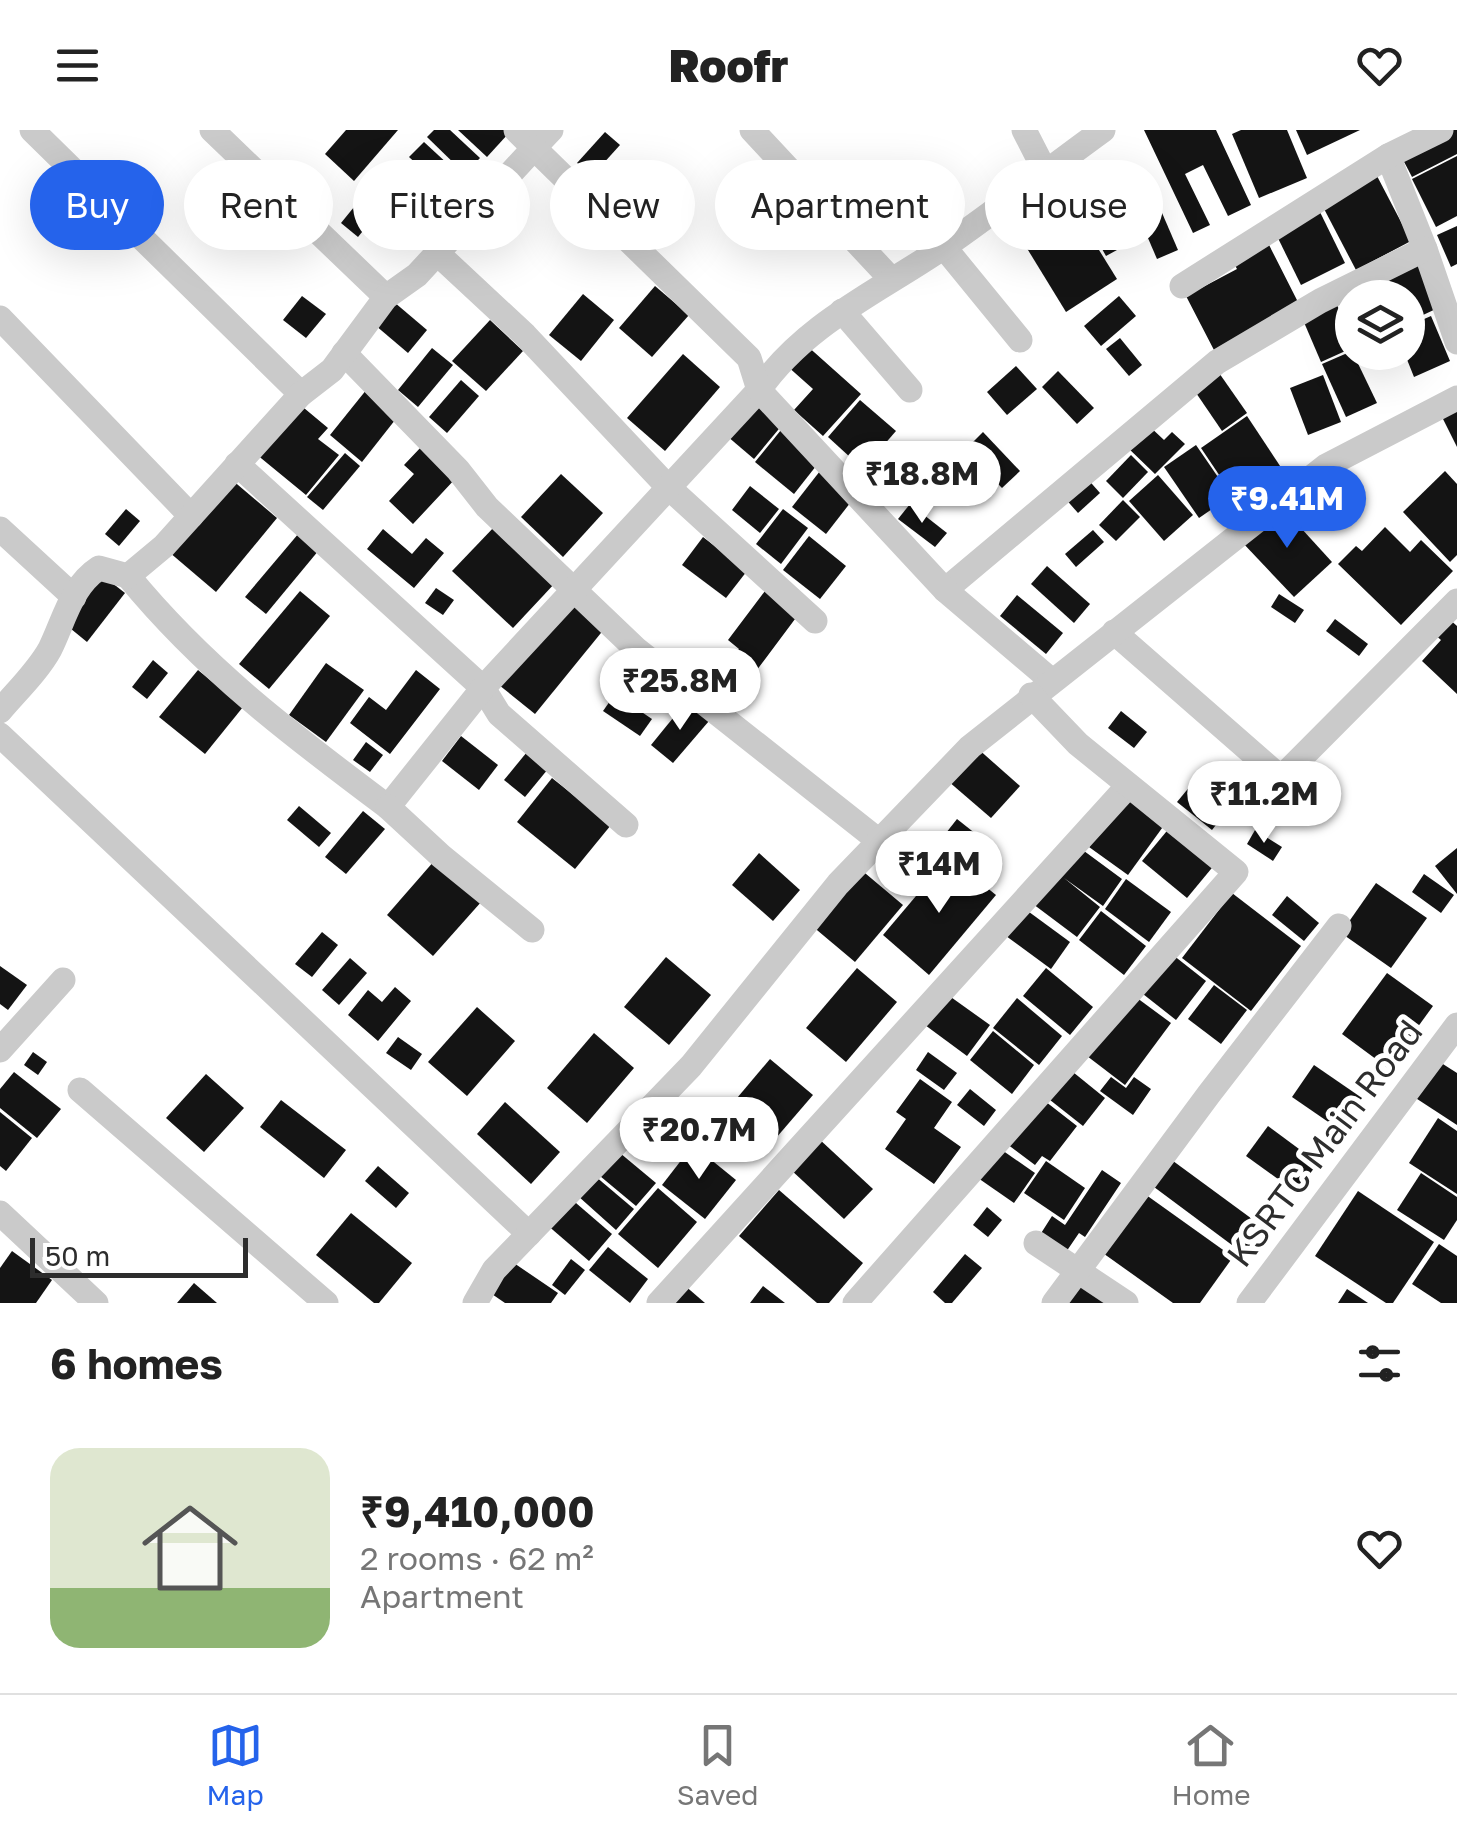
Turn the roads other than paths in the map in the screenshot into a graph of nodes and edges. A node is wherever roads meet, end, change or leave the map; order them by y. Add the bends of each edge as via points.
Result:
1 (32, 130) edge
2 (212, 130) edge
3 (752, 130) edge
4 (1024, 130) edge
5 (1102, 130) edge
6 (1441, 130) edge
7 (534, 136) edge
8 (1388, 156) junction
9 (1039, 160) edge
10 (1063, 160) edge
11 (1425, 249) junction
12 (938, 250) edge
13 (947, 250) edge
14 (437, 253) junction
15 (891, 279) junction
16 (1182, 286) dead end
17 (386, 297) junction
18 (842, 311) junction
19 (0, 318) edge
20 (1020, 340) dead end
21 (1457, 342) edge
22 (344, 354) junction
23 (760, 390) junction
24 (910, 390) dead end
25 (300, 394) junction
26 (1457, 398) edge
27 (238, 464) junction
28 (668, 487) junction
29 (191, 516) junction
30 (0, 528) edge
31 (128, 576) junction
32 (574, 588) junction
33 (945, 590) junction
34 (74, 597) junction
35 (1457, 601) edge
36 (816, 620) dead end
37 (1114, 632) junction
38 (483, 688) junction
39 (1041, 688) junction
40 (0, 712) edge
41 (0, 735) edge
42 (1128, 786) junction
43 (388, 807) junction
44 (626, 825) dead end
45 (879, 841) junction
46 (1338, 926) dead end
47 (532, 930) dead end
48 (63, 980) dead end
49 (1457, 1025) edge
50 (0, 1050) edge
51 (80, 1090) dead end
52 (0, 1213) edge
53 (528, 1234) junction
54 (1036, 1243) dead end
55 (1078, 1271) junction
56 (96, 1303) edge
57 (326, 1303) edge
58 (475, 1303) edge
59 (659, 1303) edge
60 (855, 1303) edge
61 (1054, 1303) edge
62 (1126, 1303) edge
63 (1248, 1303) edge

1 - 25 street
2 - 17 street
3 - 15 street
4 - 9 street
5 - 10 street
6 - 8 street
7 - 14 street
7 - 23 street via 749,358
8 - 11 street
8 - 16 street
11 - 21 street
11 - 33 street via 1217,362
12 - 15 street
13 - 20 street
14 - 17 street
14 - 28 street via 526,336
15 - 18 street
17 - 22 street
18 - 23 street via 795,347
18 - 24 street
19 - 29 street
22 - 25 street
22 - 32 street via 487,507
23 - 28 street
23 - 33 street
25 - 27 street
26 - 37 street via 1326,466
27 - 29 street
27 - 38 street
28 - 32 street
28 - 36 street
29 - 31 street
30 - 34 street
31 - 34 street via 99,568
31 - 43 street via 220,676
32 - 38 street
32 - 45 street via 636,649
33 - 39 street
34 - 40 street via 49,650
35 - 37 street via 1282,778
37 - 39 street
38 - 43 street
38 - 44 street via 499,714
39 - 42 street via 1078,744
39 - 45 street via 970,747
41 - 53 street
42 - 59 street
42 - 60 street via 1236,872
43 - 47 street
45 - 53 street via 691,1066
46 - 55 street
48 - 50 street
49 - 63 street, KSRTC Main Road
51 - 57 street
52 - 56 street
53 - 58 street via 494,1270
54 - 55 street
55 - 61 street
55 - 62 street

